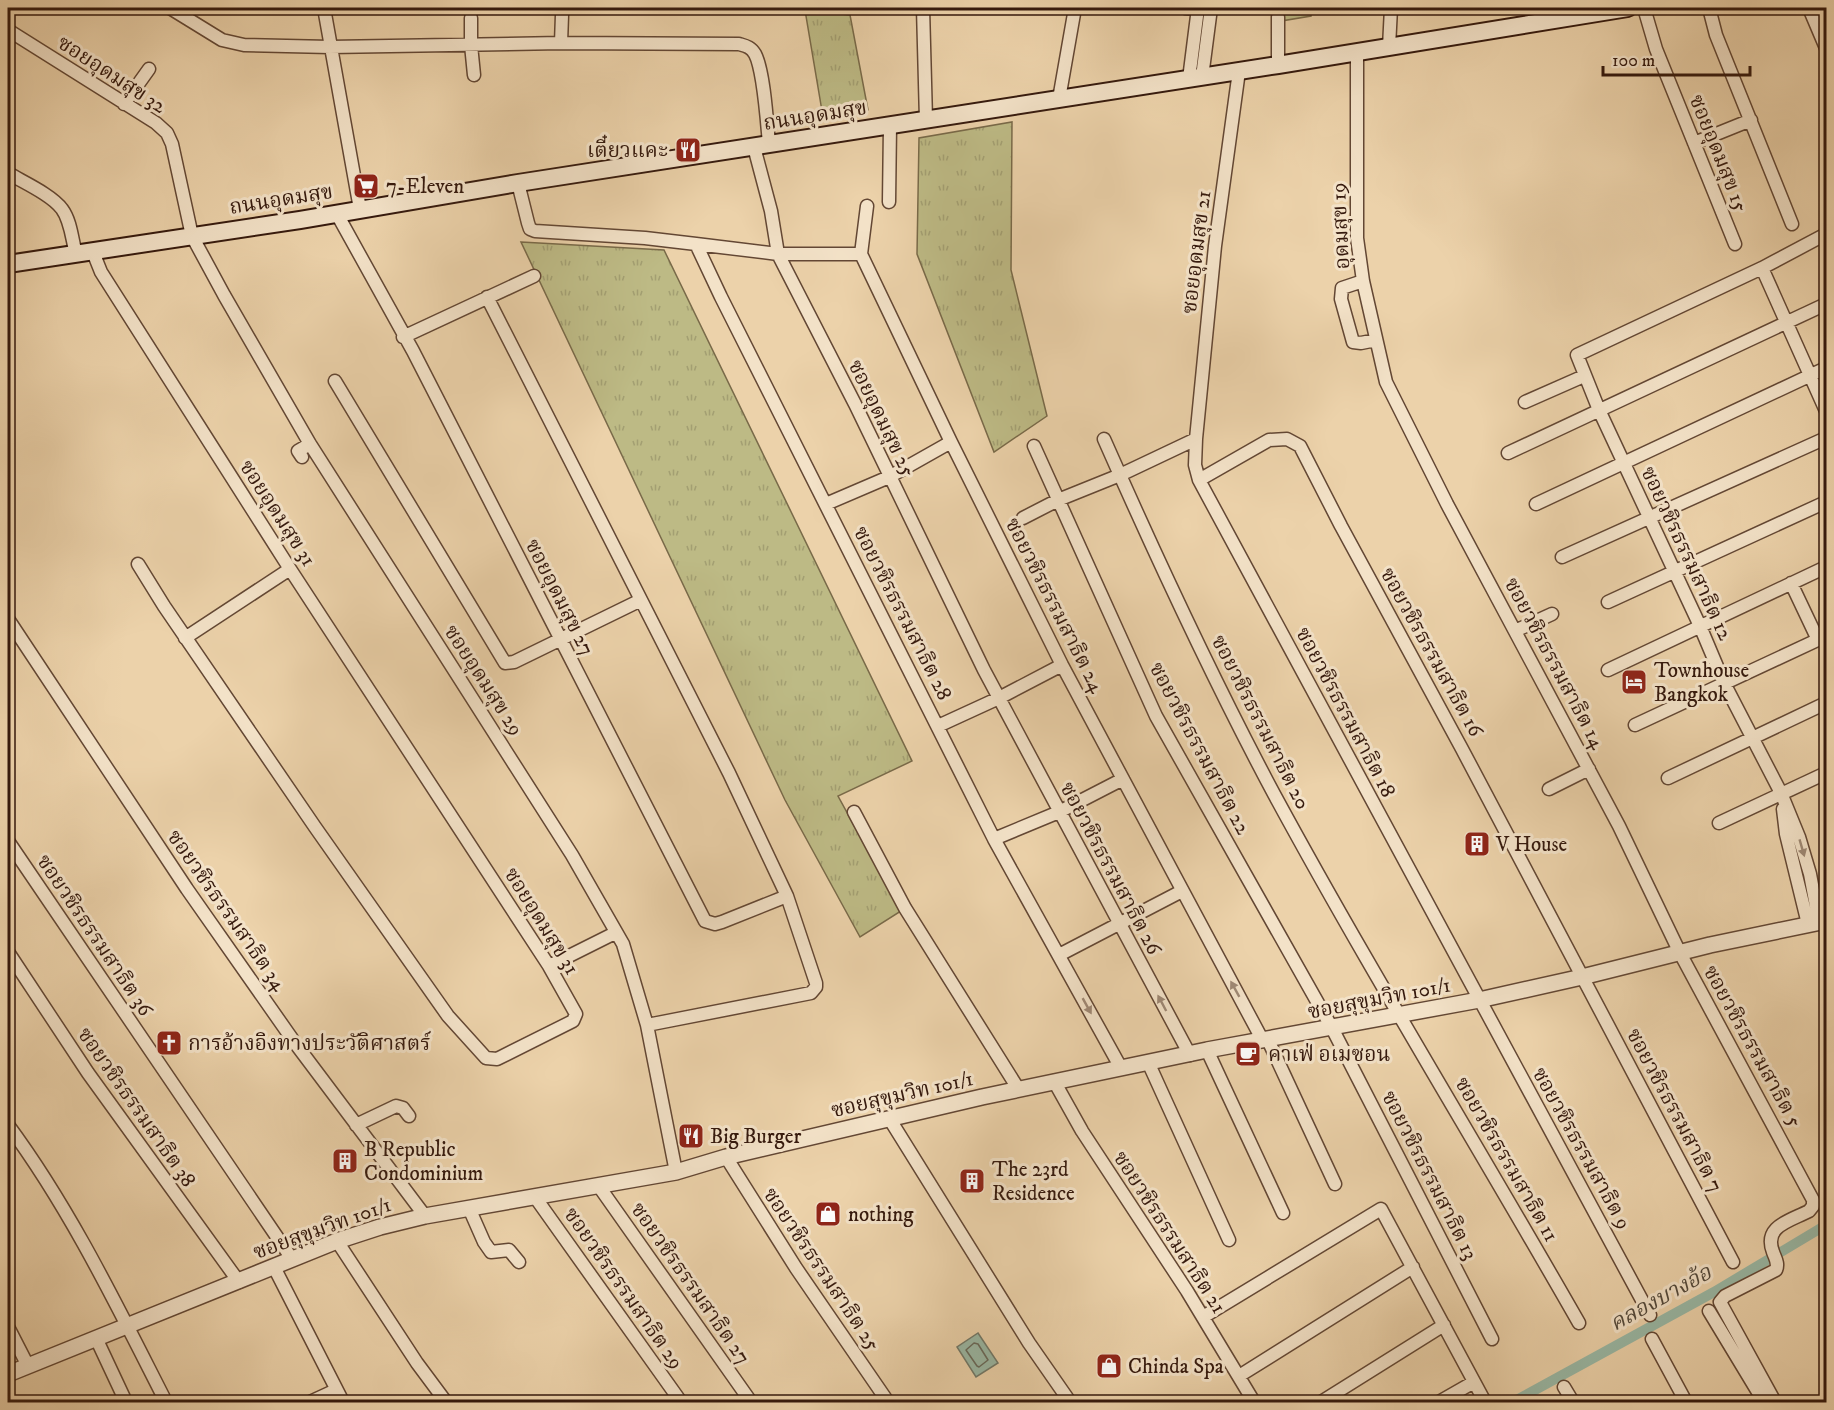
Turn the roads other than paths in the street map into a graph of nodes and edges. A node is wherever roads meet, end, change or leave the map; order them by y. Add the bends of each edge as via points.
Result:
1 (170, 8) edge
2 (324, 8) edge
3 (923, 8) edge
4 (1075, 8) edge
5 (1185, 8) edge
6 (1392, 8) edge
7 (1628, 8) edge
8 (1644, 8) edge
9 (1709, 8) edge
10 (1809, 8) edge
11 (1203, 11) edge
12 (562, 15) dead end
13 (1278, 17) dead end
14 (471, 18) dead end
15 (8, 30) edge
16 (561, 43) junction
17 (471, 45) junction
18 (330, 47) junction
19 (1389, 47) junction
20 (1827, 48) edge
21 (1358, 52) junction
22 (1278, 65) junction
23 (149, 69) dead end
24 (1239, 71) junction
25 (474, 75) dead end
26 (1195, 78) junction
27 (1059, 99) junction
28 (124, 104) junction
29 (926, 120) junction
30 (1751, 120) junction
31 (890, 126) junction
32 (1694, 143) junction
33 (762, 146) junction
34 (8, 173) edge
35 (518, 183) junction
36 (889, 202) dead end
37 (867, 206) dead end
38 (360, 209) junction
39 (337, 214) junction
40 (1792, 224) dead end
41 (1827, 234) edge
42 (192, 236) junction
43 (696, 244) junction
44 (1735, 244) dead end
45 (93, 252) junction
46 (75, 254) junction
47 (778, 254) junction
48 (861, 254) junction
49 (8, 264) edge
50 (1762, 268) junction
51 (534, 276) dead end
52 (1363, 282) junction
53 (487, 297) junction
54 (1827, 304) edge
55 (1786, 322) junction
56 (404, 337) junction
57 (1376, 340) junction
58 (1827, 368) edge
59 (1584, 376) junction
60 (1810, 376) junction
61 (335, 381) dead end
62 (1392, 394) joint
63 (1525, 402) dead end
64 (1599, 410) junction
65 (1827, 411) edge
66 (1827, 438) edge
67 (1104, 439) dead end
68 (1196, 439) junction
69 (951, 442) junction
70 (310, 444) junction
71 (1034, 446) dead end
72 (1508, 453) dead end
73 (302, 457) dead end
74 (1623, 463) junction
75 (1120, 475) junction
76 (889, 477) junction
77 (1199, 480) junction
78 (1059, 500) junction
79 (1827, 502) edge
80 (826, 504) junction
81 (1536, 504) dead end
82 (1023, 518) dead end
83 (1648, 518) junction
84 (1562, 556) dead end
85 (138, 564) dead end
86 (1827, 567) edge
87 (290, 569) junction
88 (1674, 572) junction
89 (1791, 583) junction
90 (641, 600) junction
91 (1608, 602) dead end
92 (1552, 614) dead end
93 (8, 619) edge
94 (1700, 626) junction
95 (1515, 631) junction
96 (185, 638) junction
97 (1822, 638) edge
98 (560, 640) junction
99 (1062, 665) junction
100 (1608, 670) dead end
101 (1724, 683) junction
102 (999, 698) junction
103 (1827, 703) edge
104 (1635, 725) dead end
105 (938, 726) junction
106 (1751, 738) junction
107 (1588, 769) junction
108 (1827, 773) edge
109 (1668, 778) dead end
110 (1123, 779) junction
111 (1549, 789) dead end
112 (1781, 793) junction
113 (854, 812) dead end
114 (1059, 812) junction
115 (1719, 823) dead end
116 (994, 839) junction
117 (8, 841) edge
118 (1182, 891) junction
119 (787, 896) junction
120 (1818, 923) edge
121 (1119, 924) junction
122 (615, 933) junction
123 (8, 952) edge
124 (1680, 953) junction
125 (1059, 955) junction
126 (549, 966) junction
127 (1582, 977) junction
128 (1479, 1000) junction
129 (1399, 1016) junction
130 (647, 1025) junction
131 (1332, 1029) junction
132 (1265, 1040) junction
133 (1207, 1050) junction
134 (1190, 1055) junction
135 (1148, 1062) junction
136 (1121, 1068) junction
137 (1054, 1082) junction
138 (1019, 1090) junction
139 (409, 1116) dead end
140 (889, 1118) junction
141 (8, 1125) edge
142 (356, 1125) junction
143 (726, 1157) junction
144 (676, 1172) junction
145 (1335, 1184) dead end
146 (598, 1185) junction
147 (535, 1197) junction
148 (469, 1208) junction
149 (1283, 1213) dead end
150 (425, 1216) junction
151 (1229, 1240) dead end
152 (337, 1241) junction
153 (292, 1259) junction
154 (519, 1262) dead end
155 (1732, 1262) dead end
156 (274, 1267) junction
157 (1413, 1267) junction
158 (239, 1282) junction
159 (1709, 1311) dead end
160 (1650, 1315) dead end
161 (1203, 1317) junction
162 (1579, 1323) dead end
163 (1444, 1325) junction
164 (128, 1326) junction
165 (8, 1327) edge
166 (96, 1338) junction
167 (1492, 1339) dead end
168 (1652, 1339) dead end
169 (28, 1366) junction
170 (8, 1374) edge
171 (1239, 1377) junction
172 (1474, 1382) junction
173 (1564, 1387) dead end
174 (336, 1390) junction
175 (1569, 1401) edge
176 (126, 1402) edge
177 (166, 1402) edge
178 (310, 1402) edge
179 (343, 1402) edge
180 (446, 1402) edge
181 (681, 1402) edge
182 (751, 1402) edge
183 (888, 1402) edge
184 (1070, 1402) edge
185 (1254, 1402) edge
186 (1321, 1402) edge
187 (1440, 1402) edge
188 (1485, 1402) edge
189 (1686, 1402) edge
190 (1764, 1402) edge
191 (1775, 1402) edge

1 - 18 street via 222,40 244,45
2 - 18 street
3 - 29 street
4 - 27 street
5 - 11 street
6 - 19 street
7 - 19 main road, ถนนอุดมสุข
8 - 32 street, ซอยอุดมสุข 15
9 - 30 street
10 - 20 street
11 - 26 street
12 - 16 street
13 - 22 street
14 - 17 street
15 - 28 street, ซอยอุดมสุข 32
16 - 17 street
16 - 33 street, ซอยอุดมสุข 25 via 749,46 760,67
17 - 18 street
17 - 25 street
18 - 38 street
19 - 21 main road, ถนนอุดมสุข
21 - 22 main road, ถนนอุดมสุข
21 - 52 street, อุดมสุข 19 via 1357,238
22 - 24 main road, ถนนอุดมสุข
23 - 28 street
24 - 26 main road, ถนนอุดมสุข
24 - 68 street, ซอยอุดมสุข 21 via 1215,246
26 - 27 main road, ถนนอุดมสุข
27 - 29 main road, ถนนอุดมสุข
28 - 42 street, ซอยอุดมสุข 32 via 167,133
29 - 31 main road, ถนนอุดมสุข
30 - 32 street
30 - 40 street
31 - 33 main road, ถนนอุดมสุข
31 - 36 street
32 - 44 street, ซอยอุดมสุข 15
33 - 35 main road, ถนนอุดมสุข
33 - 47 street, ซอยอุดมสุข 25
34 - 46 street via 62,209
35 - 38 main road, ถนนอุดมสุข
35 - 43 street via 530,229 535,231
37 - 48 street
38 - 39 main road, ถนนอุดมสุข
39 - 42 main road, ถนนอุดมสุข
39 - 56 street, ซอยอุดมสุข 27
41 - 50 street
42 - 45 main road, ถนนอุดมสุข
42 - 70 street, ซอยอุดมสุข 29
43 - 47 street
43 - 80 street, ซอยวชิรธรรมสาธิต 28
45 - 46 main road, ถนนอุดมสุข
45 - 87 street, ซอยอุดมสุข 31 via 101,272
46 - 49 main road, ถนนอุดมสุข
47 - 48 street
47 - 76 street, ซอยอุดมสุข 25
48 - 69 street, ซอยวชิรธรรมสาธิต 24
50 - 55 street
50 - 59 street, ซอยวชิรธรรมสาธิต 12 via 1579,353 1577,359
51 - 53 street
52 - 57 street, อุดมสุข 19
52 - 57 street via 1342,288 1341,299 1353,342
53 - 56 street
53 - 90 street
54 - 55 street
55 - 60 street
55 - 64 street
56 - 98 street, ซอยอุดมสุข 27
57 - 62 street, อุดมสุข 19
58 - 60 street
59 - 63 street
59 - 64 street, ซอยวชิรธรรมสาธิต 12
60 - 65 street
60 - 74 street
61 - 98 street via 505,663
62 - 95 street, ซอยวชิรธรรมสาธิต 14
64 - 72 street
64 - 74 street, ซอยวชิรธรรมสาธิต 12
66 - 83 street
67 - 75 street, ซอยวชิรธรรมสาธิต 20
68 - 75 street
68 - 77 street, ซอยวชิรธรรมสาธิต 18
69 - 76 street
69 - 99 street, ซอยวชิรธรรมสาธิต 24
70 - 73 street via 298,451
70 - 122 street, ซอยอุดมสุข 29 via 572,855
71 - 78 street, ซอยวชิรธรรมสาธิต 22
74 - 81 street
74 - 83 street, ซอยวชิรธรรมสาธิต 12
75 - 78 street
75 - 129 street, ซอยวชิรธรรมสาธิต 20 via 1231,711
76 - 80 street
76 - 102 street, ซอยอุดมสุข 25
77 - 127 street, ซอยวชิรธรรมสาธิต 16 via 1269,440 1287,439 1300,446
77 - 128 street, ซอยวชิรธรรมสาธิต 18
78 - 82 street
78 - 131 street, ซอยวชิรธรรมสาธิต 22 via 1156,716
79 - 88 street
80 - 105 street, ซอยวชิรธรรมสาธิต 28
83 - 84 street
83 - 88 street, ซอยวชิรธรรมสาธิต 12
85 - 96 street, ซอยอุดมสุข 31
86 - 89 street
87 - 96 street
87 - 126 street, ซอยอุดมสุข 31
88 - 91 street
88 - 94 street, ซอยวชิรธรรมสาธิต 12
89 - 94 street
89 - 97 street
90 - 98 street
90 - 119 street
92 - 95 street
93 - 142 street, ซอยวชิรธรรมสาธิต 34 via 187,889
94 - 100 street
94 - 101 street, ซอยวชิรธรรมสาธิต 12
95 - 107 street, ซอยวชิรธรรมสาธิต 14
96 - 126 street, ซอยอุดมสุข 31 via 442,1008 486,1058 497,1059 575,1019 576,1014
97 - 101 street
98 - 119 street, ซอยอุดมสุข 27 via 705,921 722,922
99 - 102 street
99 - 110 street, ซอยวชิรธรรมสาธิต 24
101 - 104 street
101 - 106 street, ซอยวชิรธรรมสาธิต 12
102 - 105 street
102 - 114 street, ซอยวชิรธรรมสาธิต 26
103 - 106 street
105 - 116 street, ซอยวชิรธรรมสาธิต 28
106 - 109 street
106 - 112 street, ซอยวชิรธรรมสาธิต 12
107 - 111 street
107 - 124 street, ซอยวชิรธรรมสาธิต 14
108 - 112 street
110 - 114 street
110 - 118 street, ซอยวชิรธรรมสาธิต 24
112 - 115 street
112 - 120 street, ซอยวชิรธรรมสาธิต 12 via 1810,874
113 - 138 street via 904,908
114 - 116 street
114 - 121 street, ซอยวชิรธรรมสาธิต 26
116 - 125 street, ซอยวชิรธรรมสาธิต 28
117 - 153 street, ซอยวชิรธรรมสาธิต 36
118 - 121 street
132 -> 118 street, ซอยวชิรธรรมสาธิต 24
119 - 130 street via 816,983 811,993
120 - 124 street, ซอยสุขุมวิท 101/1
121 - 125 street
134 -> 121 street, ซอยวชิรธรรมสาธิต 26
122 - 126 street
122 - 130 street, ซอยอุดมสุข 29 via 627,954
123 - 158 street, ซอยวชิรธรรมสาธิต 38 via 88,1073
124 - 127 street, ซอยสุขุมวิท 101/1
124 - 191 street, ซอยวชิรธรรมสาธิต 5 via 1813,1200 1809,1212 1774,1230 1770,1236 1778,1264 1776,1270 1720,1302
125 -> 136 street, ซอยวชิรธรรมสาธิต 28
127 - 128 street, ซอยสุขุมวิท 101/1
127 - 155 street, ซอยวชิรธรรมสาธิต 7
128 - 129 street, ซอยสุขุมวิท 101/1
128 - 160 street, ซอยวชิรธรรมสาธิต 9
129 - 131 street, ซอยสุขุมวิท 101/1
129 - 162 street, ซอยวชิรธรรมสาธิต 11
130 - 144 street, ซอยอุดมสุข 29
131 - 132 street, ซอยสุขุมวิท 101/1
131 - 167 street, ซอยวชิรธรรมสาธิต 13
132 - 133 street, ซอยสุขุมวิท 101/1
132 - 145 street, ซอยวชิรธรรมสาธิต 24
133 - 134 street, ซอยสุขุมวิท 101/1
133 - 149 street
134 - 135 street, ซอยสุขุมวิท 101/1
135 - 136 street, ซอยสุขุมวิท 101/1
135 - 151 street
136 - 137 street, ซอยสุขุมวิท 101/1
137 - 138 street, ซอยสุขุมวิท 101/1
137 - 161 street, ซอยวชิรธรรมสาธิต 21
138 - 140 street, ซอยสุขุมวิท 101/1
139 - 142 street via 396,1106
140 - 143 street, ซอยสุขุมวิท 101/1
140 - 184 street
141 - 164 street via 74,1226
142 - 150 street, ซอยวชิรธรรมสาธิต 34
143 - 144 street, ซอยสุขุมวิท 101/1
143 - 183 street, ซอยวชิรธรรมสาธิต 25
144 - 146 street, ซอยสุขุมวิท 101/1
146 - 147 street, ซอยสุขุมวิท 101/1
146 - 182 street, ซอยวชิรธรรมสาธิต 27
147 - 148 street, ซอยสุขุมวิท 101/1
147 - 181 street, ซอยวชิรธรรมสาธิต 29
148 - 150 street, ซอยสุขุมวิท 101/1
148 - 154 street via 491,1252 509,1250
150 - 152 street, ซอยสุขุมวิท 101/1
152 - 153 street, ซอยสุขุมวิท 101/1
152 - 180 street
153 - 156 street, ซอยสุขุมวิท 101/1
156 - 158 street, ซอยสุขุมวิท 101/1
156 - 174 street
157 - 161 street via 1383,1210 1378,1210
157 - 163 street
157 - 171 street
158 - 164 street, ซอยสุขุมวิท 101/1
159 - 190 street
161 - 171 street, ซอยวชิรธรรมสาธิต 21
163 - 172 street
163 - 186 street
164 - 166 street, ซอยสุขุมวิท 101/1
164 - 177 street
165 - 169 street
166 - 169 street, ซอยสุขุมวิท 101/1
166 - 176 street
168 - 189 street
169 - 170 street, ซอยสุขุมวิท 101/1
171 - 185 street, ซอยวชิรธรรมสาธิต 21
172 - 187 street
172 - 188 street
173 - 175 street
174 - 178 street
174 - 179 street

